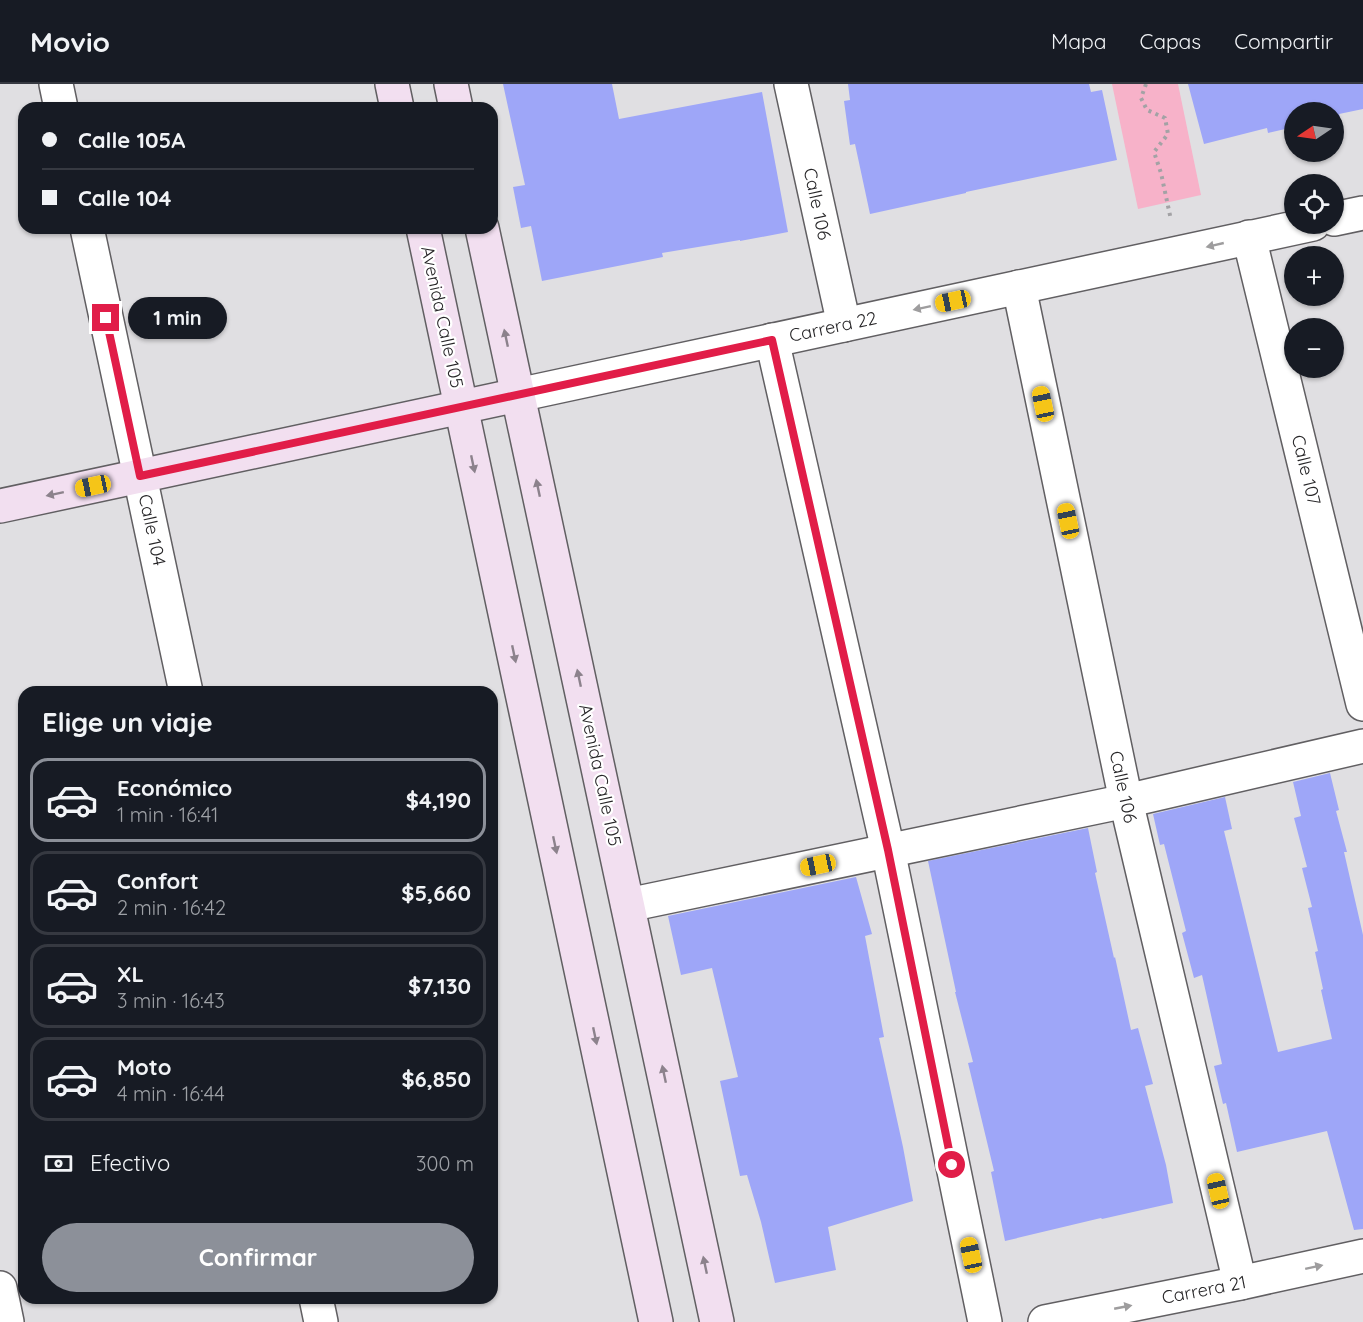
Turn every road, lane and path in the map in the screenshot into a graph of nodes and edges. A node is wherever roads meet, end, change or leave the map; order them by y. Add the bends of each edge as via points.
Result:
1 (56, 84) edge
2 (392, 84) edge
3 (451, 84) edge
4 (791, 84) edge
5 (1146, 84) edge
6 (60, 102) edge
7 (396, 102) edge
8 (455, 102) edge
9 (1363, 213) edge
10 (1344, 217) edge
11 (1284, 230) edge
12 (88, 234) edge
13 (424, 234) edge
14 (483, 234) edge
15 (1249, 237) junction
16 (1177, 253) junction
17 (1019, 287) junction
18 (844, 325) junction
19 (772, 340) junction
20 (518, 395) junction
21 (461, 407) junction
22 (140, 476) junction
23 (0, 506) edge
24 (185, 686) edge
25 (1363, 704) edge
26 (1363, 746) edge
27 (1126, 801) junction
28 (888, 850) junction
29 (628, 905) junction
30 (1363, 1256) edge
31 (1240, 1283) junction
32 (0, 1288) edge
33 (317, 1304) edge
34 (8, 1322) edge
35 (321, 1322) edge
36 (656, 1322) edge
37 (717, 1322) edge
38 (985, 1322) edge
39 (1045, 1322) edge

1 - 6 street
2 - 7 main road
3 - 8 main road
4 - 18 street, Calle 106
5 - 16 path via 1142,98 1147,110 1165,118 1168,134 1154,152
9 - 10 street
11 - 15 street, Carrera 22
12 - 22 street, Calle 104
13 - 21 main road, Avenida Calle 105
20 -> 14 main road, Avenida Calle 105
15 -> 16 street, Carrera 22
15 - 25 street, Calle 107
16 - 17 street, Carrera 22
17 -> 18 street, Carrera 22
17 - 27 street, Calle 106
18 - 19 street, Carrera 22
19 - 20 street, Carrera 22
19 - 28 street
20 - 21 main road, Carrera 22
29 -> 20 main road, Avenida Calle 105
21 - 22 main road, Carrera 22
21 -> 36 main road, Avenida Calle 105
22 -> 23 main road, Carrera 22
22 - 24 street, Calle 104
26 - 27 street
27 - 28 street
27 - 31 street, Calle 106
28 - 29 street
28 - 38 street
37 -> 29 main road, Avenida Calle 105
31 -> 30 street, Carrera 21
39 -> 31 street, Carrera 21
32 - 34 street
33 - 35 street

